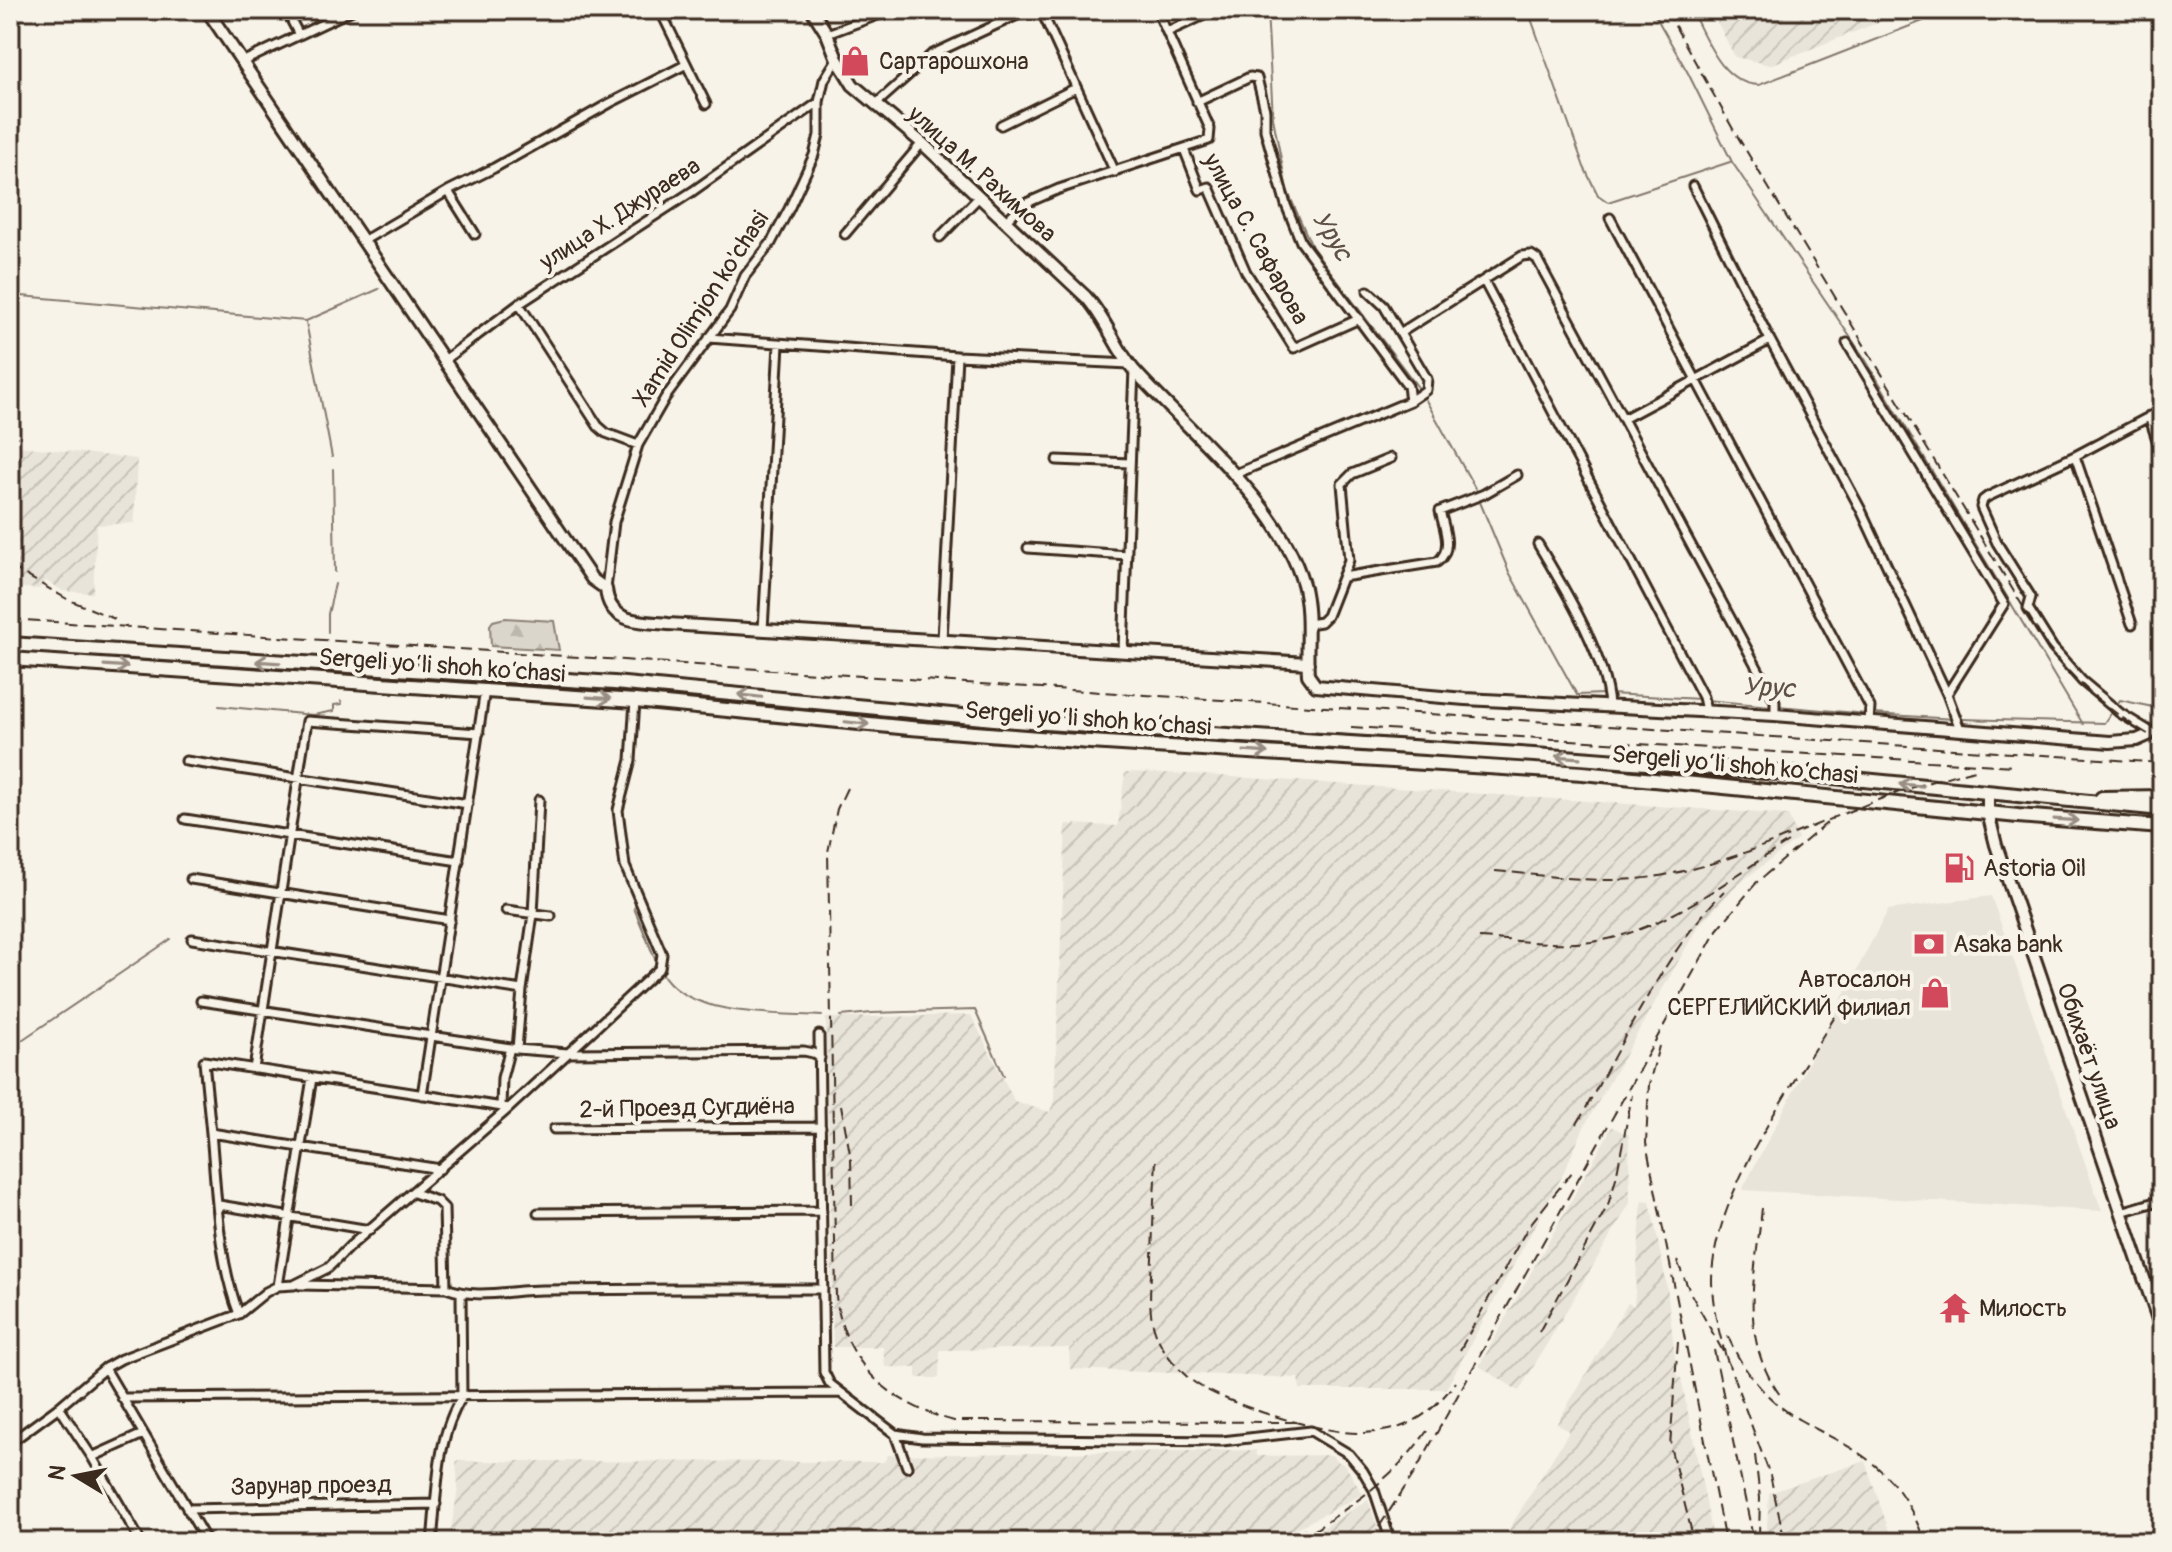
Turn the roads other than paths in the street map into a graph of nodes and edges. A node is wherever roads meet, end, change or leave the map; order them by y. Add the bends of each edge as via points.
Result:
1 (207, 10) edge
2 (286, 10) edge
3 (352, 10) edge
4 (660, 10) edge
5 (812, 10) edge
6 (891, 10) edge
7 (1028, 10) edge
8 (1041, 10) edge
9 (1157, 10) edge
10 (1215, 10) edge
11 (1167, 32) junction
12 (298, 33) junction
13 (827, 34) junction
14 (837, 59) junction
15 (242, 62) junction
16 (685, 65) junction
17 (1076, 88) junction
18 (819, 102) junction
19 (1197, 102) junction
20 (706, 104) dead end
21 (876, 104) junction
22 (1001, 125) dead end
23 (922, 143) junction
24 (1184, 149) junction
25 (1115, 172) junction
26 (1693, 186) dead end
27 (448, 191) junction
28 (979, 197) junction
29 (1610, 218) dead end
30 (1006, 221) junction
31 (475, 234) dead end
32 (845, 234) dead end
33 (940, 237) dead end
34 (363, 241) junction
35 (1484, 281) junction
36 (1368, 291) dead end
37 (519, 304) junction
38 (1359, 319) junction
39 (1400, 333) junction
40 (709, 338) junction
41 (1770, 340) junction
42 (1847, 343) dead end
43 (779, 344) junction
44 (957, 356) junction
45 (443, 361) junction
46 (1132, 367) junction
47 (1694, 380) junction
48 (1410, 401) junction
49 (2162, 410) edge
50 (2149, 416) junction
51 (1623, 419) junction
52 (638, 445) junction
53 (2162, 455) edge
54 (2075, 456) junction
55 (1391, 458) dead end
56 (1057, 460) dead end
57 (1130, 463) junction
58 (1233, 475) junction
59 (1517, 475) dead end
60 (1538, 544) dead end
61 (1028, 548) dead end
62 (1127, 555) junction
63 (1343, 577) junction
64 (606, 589) junction
65 (1308, 624) junction
66 (2132, 624) dead end
67 (763, 630) junction
68 (942, 640) junction
69 (10, 644) edge
70 (1123, 651) junction
71 (10, 659) edge
72 (1308, 663) junction
73 (485, 690) junction
74 (1947, 694) junction
75 (1609, 698) junction
76 (635, 701) junction
77 (1705, 704) junction
78 (1775, 715) junction
79 (1958, 722) junction
80 (1869, 723) junction
81 (2157, 731) edge
82 (479, 733) junction
83 (186, 761) dead end
84 (298, 778) junction
85 (1988, 792) junction
86 (2162, 797) edge
87 (2071, 799) junction
88 (539, 800) dead end
89 (468, 804) junction
90 (2162, 809) edge
91 (1988, 813) junction
92 (185, 819) dead end
93 (2162, 827) edge
94 (289, 835) junction
95 (459, 861) junction
96 (191, 879) dead end
97 (281, 893) junction
98 (506, 910) dead end
99 (533, 914) junction
100 (551, 916) dead end
101 (450, 920) junction
102 (192, 939) dead end
103 (272, 951) junction
104 (441, 977) junction
105 (522, 990) junction
106 (201, 1001) dead end
107 (263, 1010) junction
108 (819, 1035) dead end
109 (432, 1036) junction
110 (514, 1048) junction
111 (568, 1053) junction
112 (820, 1058) junction
113 (254, 1069) junction
114 (312, 1078) junction
115 (422, 1095) junction
116 (505, 1108) junction
117 (821, 1127) junction
118 (554, 1129) dead end
119 (211, 1133) junction
120 (301, 1147) junction
121 (440, 1169) junction
122 (414, 1193) junction
123 (2162, 1200) edge
124 (219, 1205) junction
125 (822, 1211) junction
126 (2121, 1212) junction
127 (538, 1213) dead end
128 (290, 1217) junction
129 (370, 1230) junction
130 (294, 1285) junction
131 (278, 1286) junction
132 (446, 1288) junction
133 (823, 1289) junction
134 (461, 1294) junction
135 (239, 1314) junction
136 (2162, 1331) edge
137 (105, 1368) junction
138 (841, 1393) junction
139 (462, 1397) junction
140 (122, 1398) junction
141 (59, 1407) junction
142 (143, 1434) junction
143 (895, 1434) junction
144 (10, 1443) edge
145 (92, 1457) junction
146 (907, 1467) dead end
147 (436, 1504) junction
148 (187, 1509) junction
149 (141, 1542) edge
150 (207, 1542) edge
151 (432, 1542) edge
152 (1391, 1542) edge

1 - 15 street
2 - 12 street
3 - 12 street
4 - 16 street
5 - 13 street, улица М. Рахимова
6 - 13 street
7 - 21 street via 931,55
8 - 17 street
9 - 11 street, улица С. Сафарова
10 - 11 street
11 - 19 street, улица С. Сафарова
12 - 15 street
13 - 14 street, улица М. Рахимова
14 - 18 street, Xamid Olimjon ko'chasi
14 - 21 street, улица М. Рахимова via 853,85
15 - 34 street
16 - 20 street
16 - 27 street
17 - 22 street
17 - 25 street
18 - 37 street, улица Х. Джураева
18 - 40 street, Xamid Olimjon ko'chasi via 819,135 803,181 771,243
19 - 24 street, улица С. Сафарова via 1211,135
19 - 38 street via 1257,78 1265,130 1301,242
21 - 23 street, улица М. Рахимова
23 - 28 street, улица М. Рахимова
23 - 32 street
24 - 25 street, улица С. Сафарова
24 - 38 street, улица С. Сафарова via 1200,190 1209,187 1246,272 1294,348
25 - 30 street, улица С. Сафарова via 1022,205
26 - 41 street
27 - 31 street
27 - 34 street
28 - 30 street, улица М. Рахимова
28 - 33 street
29 - 47 street
30 - 46 street, улица М. Рахимова via 1093,304
34 - 45 street
35 - 39 street
35 - 51 street via 1522,256 1535,256
35 - 77 street
36 - 39 street
37 - 45 street, улица Х. Джураева
37 - 52 street, Xamid Olimjon ko'chasi via 598,426
38 - 48 street via 1408,386
39 - 48 street via 1428,385
40 - 43 street
40 - 52 street, Xamid Olimjon ko'chasi
41 - 47 street
41 - 74 street via 1861,510
42 - 74 street via 2004,604
43 - 44 street
43 - 67 street
44 - 46 street
44 - 68 street
45 - 64 street via 592,579
46 - 57 street
46 - 58 street, улица М. Рахимова
47 - 51 street
47 - 80 street via 1870,707
48 - 58 street
49 - 50 street
50 - 53 street
50 - 54 street
51 - 78 street via 1775,701
52 - 64 street, Xamid Olimjon ko'chasi via 614,522
54 - 66 street
54 - 81 street via 1983,500 1981,511 2031,597 2028,608 2053,648 2104,702
55 - 63 street via 1352,474 1342,484 1349,560
56 - 57 street
57 - 62 street
58 - 65 street, улица М. Рахимова via 1286,543 1299,569
59 - 63 street via 1440,511 1447,547 1443,559
60 - 75 street via 1568,595
61 - 62 street
62 - 70 street
63 - 65 street via 1327,616
64 - 67 street via 609,605 625,619
65 - 72 street, улица М. Рахимова
67 - 68 street
68 - 70 street
85 -> 69 main road, Sergeli yo‘li shoh ko‘chasi via 1564,756 1015,721 614,683
70 - 72 street
71 -> 73 main road, Sergeli yo‘li shoh ko‘chasi
72 - 75 street via 1310,680 1323,688
73 -> 76 main road, Sergeli yo‘li shoh ko‘chasi
73 - 82 street
74 - 79 street
75 - 77 street
76 -> 91 main road, Sergeli yo‘li shoh ko‘chasi via 933,730 1583,773
76 - 111 street via 631,760 618,810 625,866 662,954 659,966
77 - 78 street
78 - 80 street
79 - 80 street
79 - 81 street via 2119,743
82 - 84 street via 307,721
82 - 89 street
83 - 84 street
84 - 89 street
84 - 94 street
85 - 87 main road, Sergeli yo‘li shoh ko‘chasi
85 - 91 street, Обихаёт улица
86 - 87 main road
87 - 90 main road, Sergeli yo‘li shoh ko‘chasi
88 - 99 street
89 - 95 street
91 -> 93 main road, Sergeli yo‘li shoh ko‘chasi
91 - 126 street, Обихаёт улица
92 - 94 street
94 - 95 street
94 - 97 street
95 - 101 street
96 - 97 street
97 - 101 street
97 - 103 street
98 - 99 street
99 - 100 street
99 - 105 street
101 - 104 street
102 - 103 street
103 - 104 street
103 - 107 street
104 - 105 street
104 - 109 street
105 - 110 street
106 - 107 street
107 - 109 street
107 - 113 street
108 - 112 street
109 - 110 street
109 - 115 street
110 - 111 street
110 - 116 street via 502,1078
111 - 112 street via 804,1051
111 - 116 street
112 - 117 street
113 - 114 street
113 - 119 street via 204,1061
114 - 115 street
114 - 120 street
115 - 116 street
116 - 121 street
117 - 118 street, 2-й Проезд Сугдиёна
117 - 125 street
119 - 120 street
119 - 124 street
120 - 121 street
120 - 128 street
121 - 122 street
122 - 129 street
122 - 132 street via 444,1208
123 - 126 street
124 - 128 street
124 - 135 street via 222,1259
125 - 127 street
125 - 133 street
126 - 136 street, Обихаёт улица
128 - 129 street
128 - 131 street
129 - 130 street via 328,1268
130 - 131 street
130 - 132 street
131 - 135 street
132 - 134 street
133 - 134 street
133 - 138 street via 824,1372
134 - 139 street
135 - 137 street
137 - 140 street
137 - 141 street
138 - 139 street
138 - 143 street
139 - 140 street
139 - 147 street via 445,1435
140 - 142 street
141 - 144 street
141 - 145 street
142 - 145 street
142 - 148 street
143 - 146 street
143 - 152 street via 1222,1441 1311,1431 1349,1454 1363,1471
145 - 149 street
147 - 148 street, Зарунар проезд
147 - 151 street
148 - 150 street

